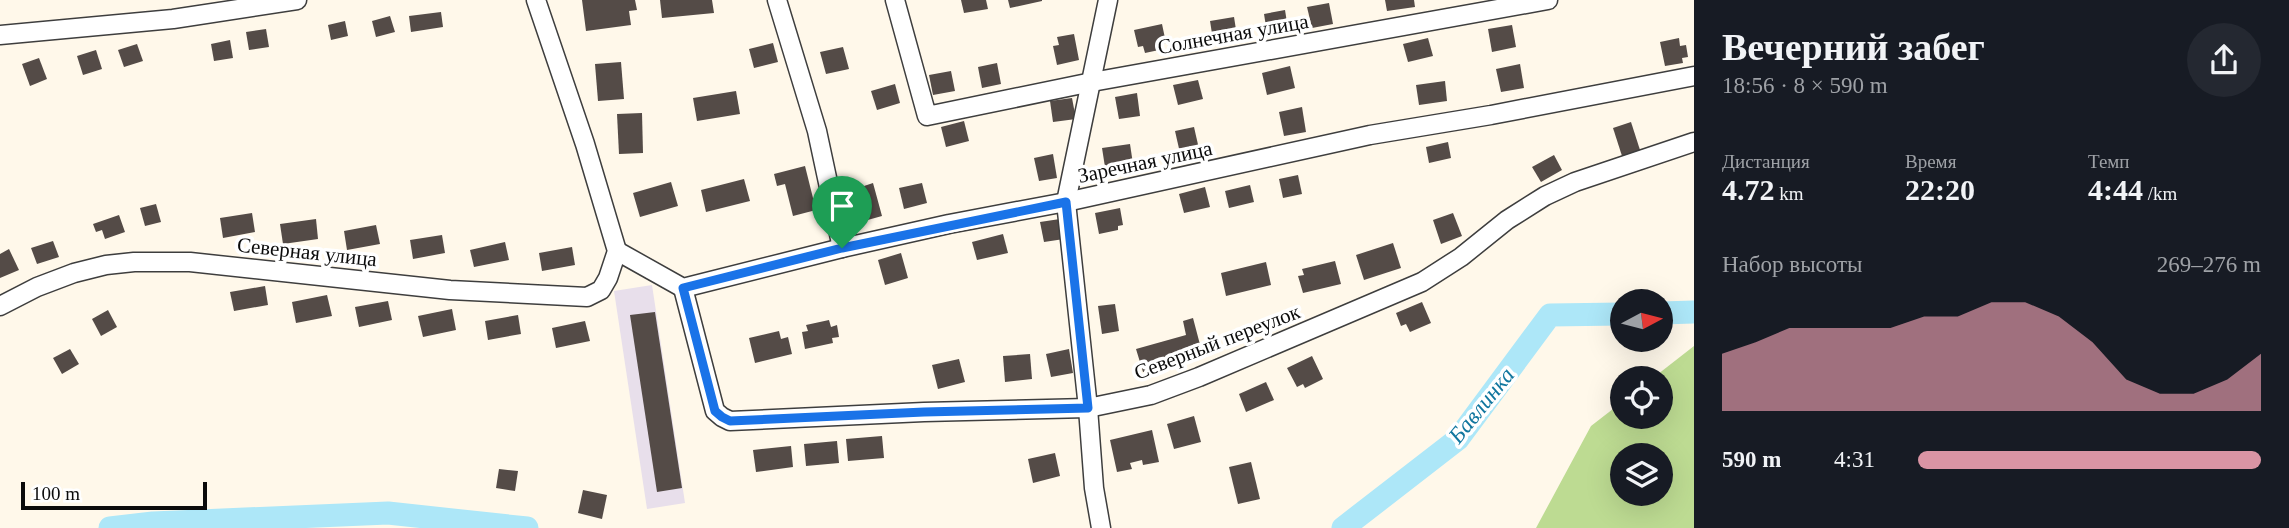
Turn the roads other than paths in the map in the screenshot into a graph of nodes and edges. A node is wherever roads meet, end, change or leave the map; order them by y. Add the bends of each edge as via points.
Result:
1 (297, 0) edge
2 (536, 0) edge
3 (777, 0) edge
4 (895, 0) edge
5 (1108, 0) edge
6 (1548, 0) edge
7 (0, 35) edge
8 (1694, 76) edge
9 (1093, 82) junction
10 (1694, 142) edge
11 (1066, 202) junction
12 (842, 248) junction
13 (617, 251) junction
14 (683, 288) junction
15 (0, 306) edge
16 (1088, 408) junction
17 (1101, 528) edge

1 - 7 street via 173,19
2 - 13 street
3 - 12 street via 817,131
4 - 9 street, Солнечная улица via 926,116
5 - 9 street
6 - 9 street, Солнечная улица
8 - 11 street, Заречная улица via 1370,135
9 - 11 street
10 - 16 street, Северный переулок via 1545,195 1410,288 1151,395
11 - 12 street, Заречная улица
11 - 16 street
12 - 14 street, Заречная улица
13 - 14 street
13 - 15 street, Северная улица via 601,290 587,297 450,290 190,262 134,262 74,273
14 - 16 street, Северный переулок via 715,411 730,421
16 - 17 street

